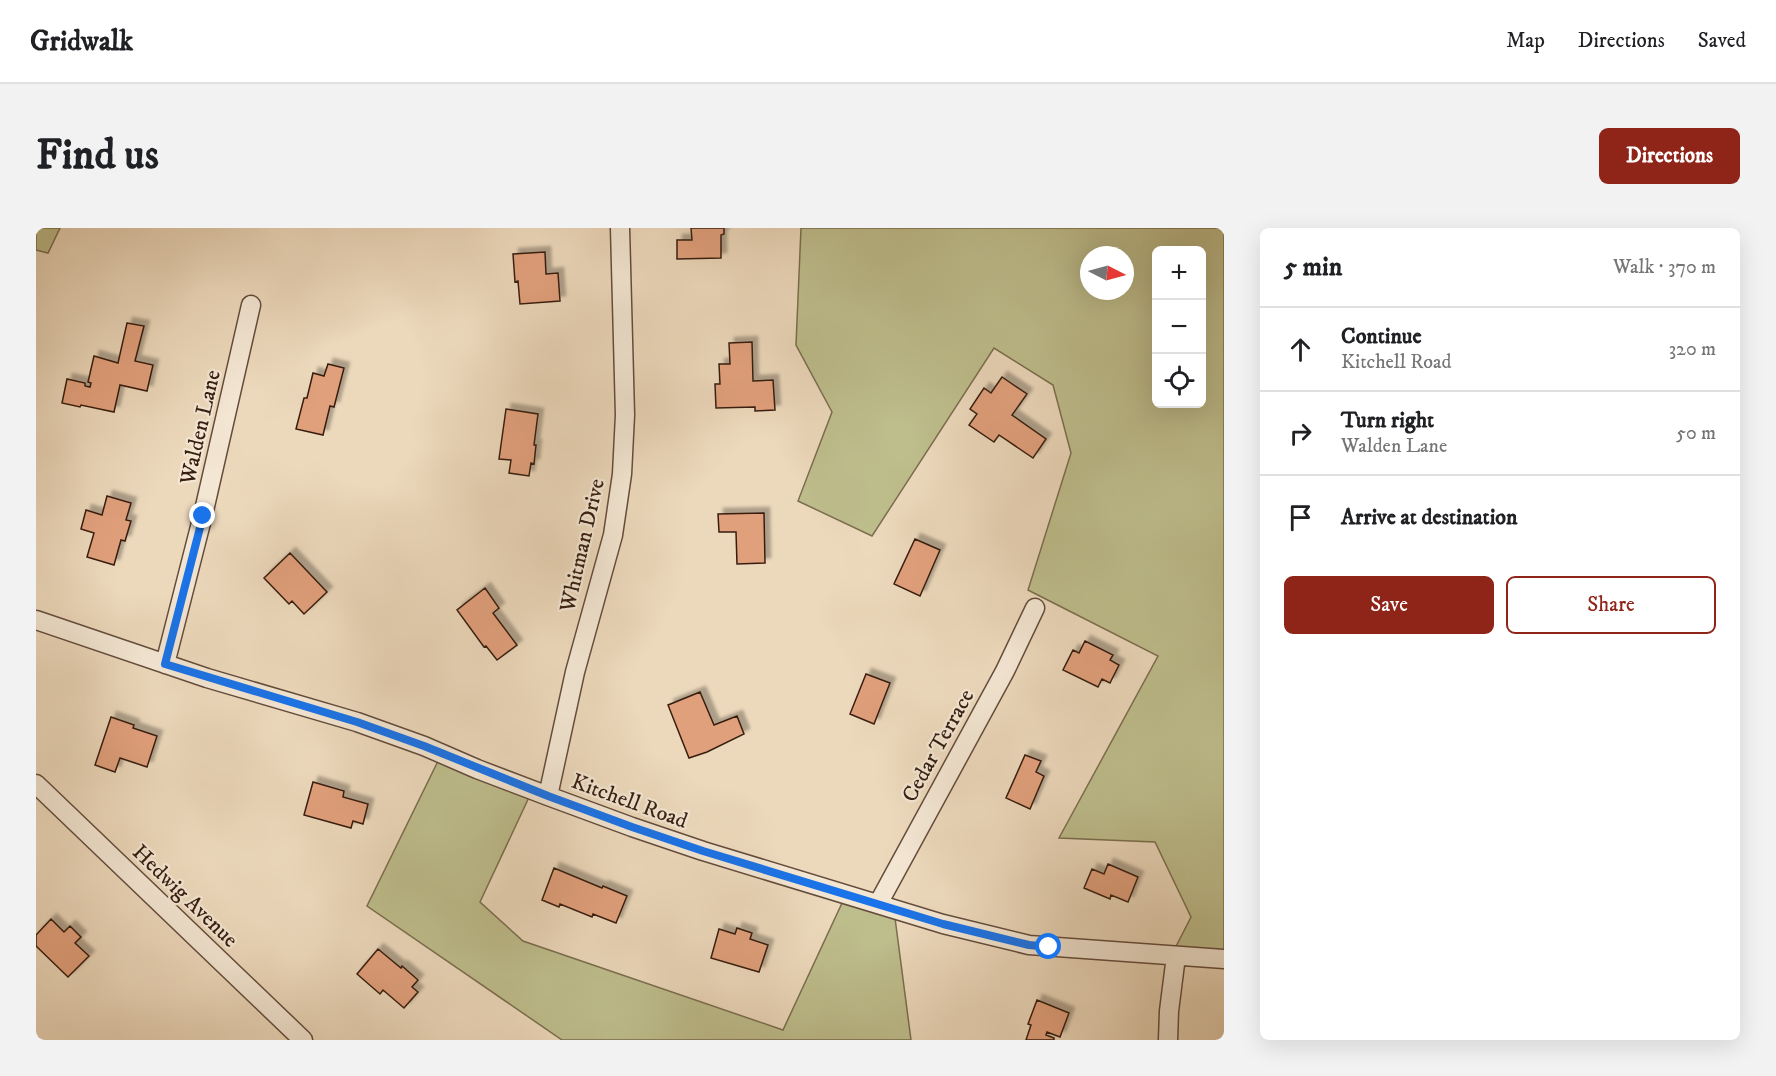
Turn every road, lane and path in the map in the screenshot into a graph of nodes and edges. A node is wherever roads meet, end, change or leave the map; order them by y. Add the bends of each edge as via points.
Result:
1 (620, 228) edge
2 (251, 305) dead end
3 (1035, 608) dead end
4 (36, 621) edge
5 (165, 664) junction
6 (36, 784) edge
7 (548, 796) junction
8 (878, 904) junction
9 (1176, 956) junction
10 (1224, 959) edge
11 (303, 1040) edge
12 (1168, 1040) edge

1 - 7 street, Whitman Drive via 625,415 622,474 613,535 575,672
2 - 5 street, Walden Lane
3 - 8 street, Cedar Terrace via 1005,671
4 - 5 street, Kitchell Road
5 - 7 street, Kitchell Road via 390,734
6 - 11 street, Hedwig Avenue
7 - 8 street, Kitchell Road via 703,851
8 - 9 street, Kitchell Road via 1029,945
9 - 10 street, Kitchell Road
9 - 12 street

